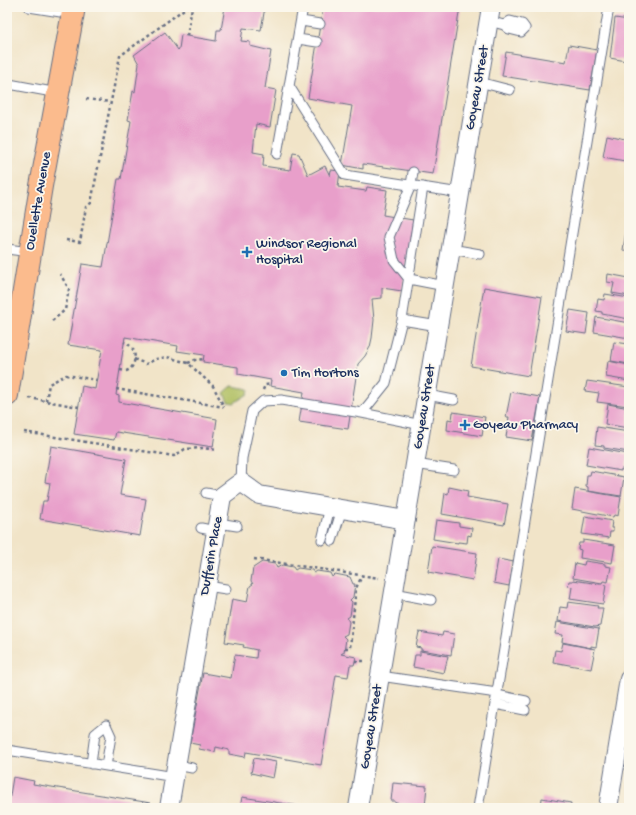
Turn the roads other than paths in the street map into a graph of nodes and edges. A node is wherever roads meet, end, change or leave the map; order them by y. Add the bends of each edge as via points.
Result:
1 (29, 7) edge
2 (304, 7) edge
3 (609, 7) edge
4 (73, 11) edge
5 (495, 18) edge
6 (301, 21) junction
7 (320, 24) dead end
8 (298, 39) junction
9 (317, 42) dead end
10 (479, 82) junction
11 (9, 84) dead end
12 (289, 86) junction
13 (510, 90) dead end
14 (58, 93) junction
15 (277, 154) dead end
16 (413, 172) dead end
17 (411, 185) junction
18 (423, 187) junction
19 (460, 193) junction
20 (7, 248) edge
21 (451, 249) junction
22 (30, 252) junction
23 (480, 254) dead end
24 (409, 279) junction
25 (445, 286) junction
26 (14, 307) edge
27 (402, 320) junction
28 (438, 326) junction
29 (7, 395) edge
30 (427, 395) junction
31 (454, 400) dead end
32 (362, 414) junction
33 (422, 425) junction
34 (416, 464) junction
35 (454, 470) dead end
36 (241, 482) junction
37 (336, 508) junction
38 (406, 520) junction
39 (237, 526) dead end
40 (212, 527) junction
41 (322, 540) dead end
42 (332, 541) dead end
43 (207, 586) junction
44 (226, 589) dead end
45 (394, 593) junction
46 (431, 600) dead end
47 (380, 676) junction
48 (629, 679) edge
49 (496, 697) junction
50 (526, 706) dead end
51 (7, 750) edge
52 (91, 764) junction
53 (106, 766) junction
54 (181, 770) junction
55 (169, 808) edge
56 (358, 808) edge
57 (478, 808) edge
58 (608, 808) edge

1 - 4 lane
2 - 6 lane
3 - 49 lane
4 - 14 main road, Ouellette Avenue
5 - 10 street, Goyeau Street
6 - 7 lane
6 - 8 lane
8 - 9 lane
8 - 12 lane
10 - 13 lane
10 - 19 street, Goyeau Street
11 - 14 lane
12 - 15 lane
12 - 17 lane via 345,175
14 - 22 main road, Ouellette Avenue
16 - 17 lane
17 - 18 lane
17 - 24 lane via 389,237 394,260
18 - 19 lane
18 - 24 lane
19 - 21 street, Goyeau Street
20 - 22 lane
21 - 23 lane
21 - 25 street, Goyeau Street
22 - 26 main road, Ouellette Avenue
24 - 25 lane
24 - 27 lane
25 - 28 street, Goyeau Street
26 - 29 main road, Ouellette Avenue
27 - 28 lane
27 - 32 lane via 386,383
28 - 30 street, Goyeau Street
30 - 31 lane
30 - 33 street, Goyeau Street
32 - 33 lane
32 - 36 lane via 281,400 263,401 252,411 242,458
33 - 34 street, Goyeau Street
34 - 35 lane
34 - 38 street, Goyeau Street
36 - 37 street via 259,495
36 - 40 street, Dufferin Place via 214,495
37 - 38 street
37 - 41 lane
37 - 42 lane
38 - 45 street, Goyeau Street
39 - 40 lane
40 - 43 street, Dufferin Place
43 - 44 lane
43 - 54 street, Dufferin Place
45 - 46 lane
45 - 47 street, Goyeau Street
47 - 49 lane
47 - 56 street, Goyeau Street
48 - 58 street
49 - 50 lane
49 - 57 lane
51 - 52 lane
52 - 53 lane
52 - 53 lane via 95,734 106,725 111,736
53 - 54 lane
54 - 55 street, Dufferin Place

